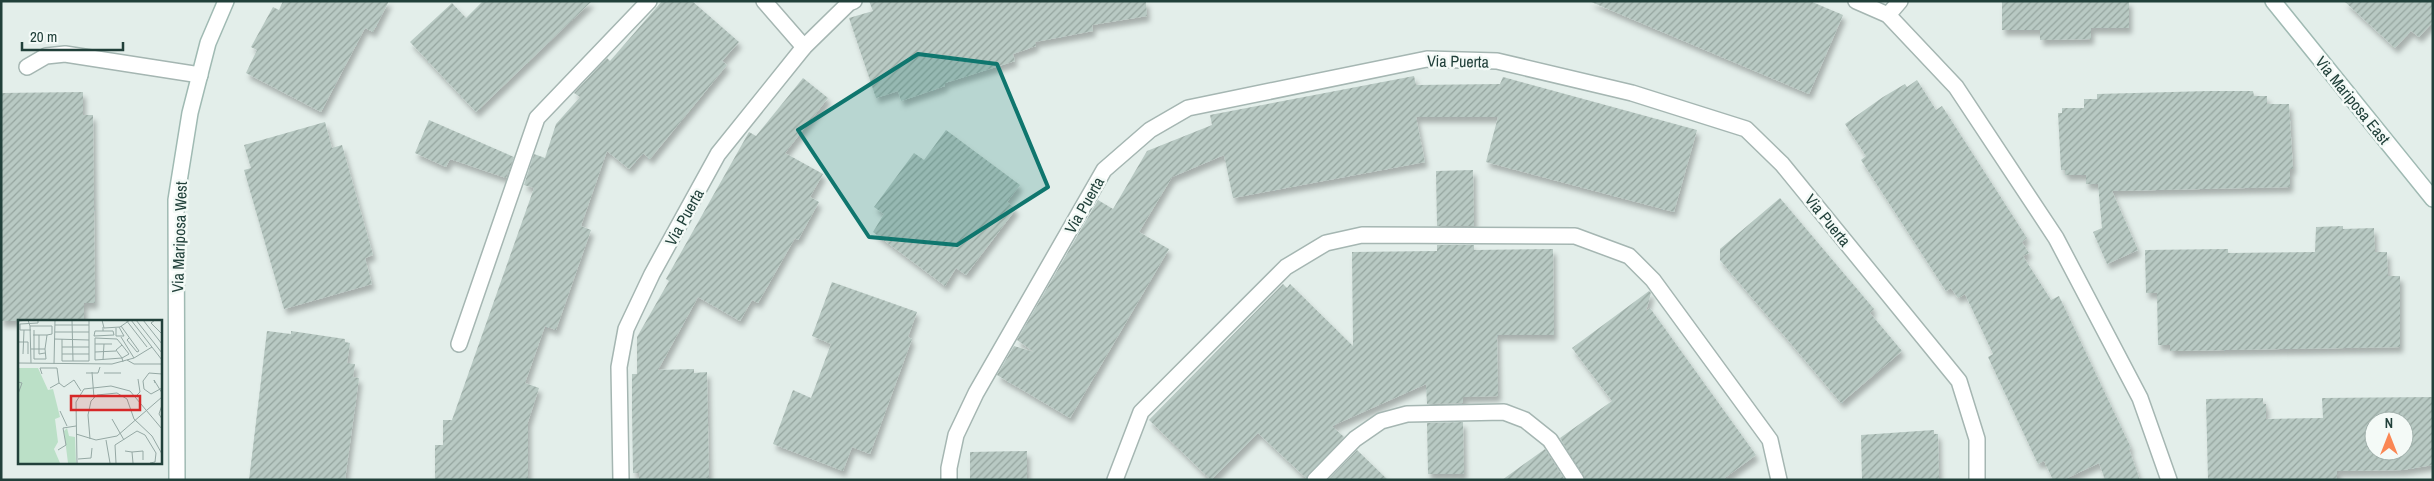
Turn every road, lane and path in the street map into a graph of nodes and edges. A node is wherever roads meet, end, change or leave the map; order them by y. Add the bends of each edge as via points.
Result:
1 (226, 1) edge
2 (649, 1) edge
3 (764, 1) edge
4 (854, 1) edge
5 (1856, 1) edge
6 (1900, 1) edge
7 (2274, 1) edge
8 (1888, 14) junction
9 (804, 47) junction
10 (27, 67) dead end
11 (200, 76) junction
12 (2433, 199) edge
13 (459, 344) dead end
14 (177, 480) edge
15 (621, 480) edge
16 (949, 480) edge
17 (1115, 480) edge
18 (1315, 480) edge
19 (1576, 480) edge
20 (1779, 480) edge
21 (1977, 480) edge
22 (2169, 480) edge

1 - 11 street, Via Mariposa West via 208,43
2 - 13 street via 537,118
3 - 9 street
4 - 9 street, Via Puerta
5 - 8 street
6 - 8 street
7 - 12 street, Via Mariposa East
8 - 22 street via 1956,87 2056,238 2140,398
9 - 15 street, Via Puerta via 718,154 652,274 626,329 619,367
10 - 11 street via 46,56 65,54
11 - 14 street, Via Mariposa West via 190,114 176,200
16 - 21 street, Via Puerta via 956,435 976,394 1110,164 1150,130 1188,108 1427,59 1497,62 1632,93 1746,129 1782,164 1959,381 1977,439
17 - 20 street via 1141,412 1286,267 1326,243 1362,235 1576,236 1629,256 1653,280 1770,440
18 - 19 street via 1355,439 1380,421 1407,414 1504,412 1526,420 1550,440

